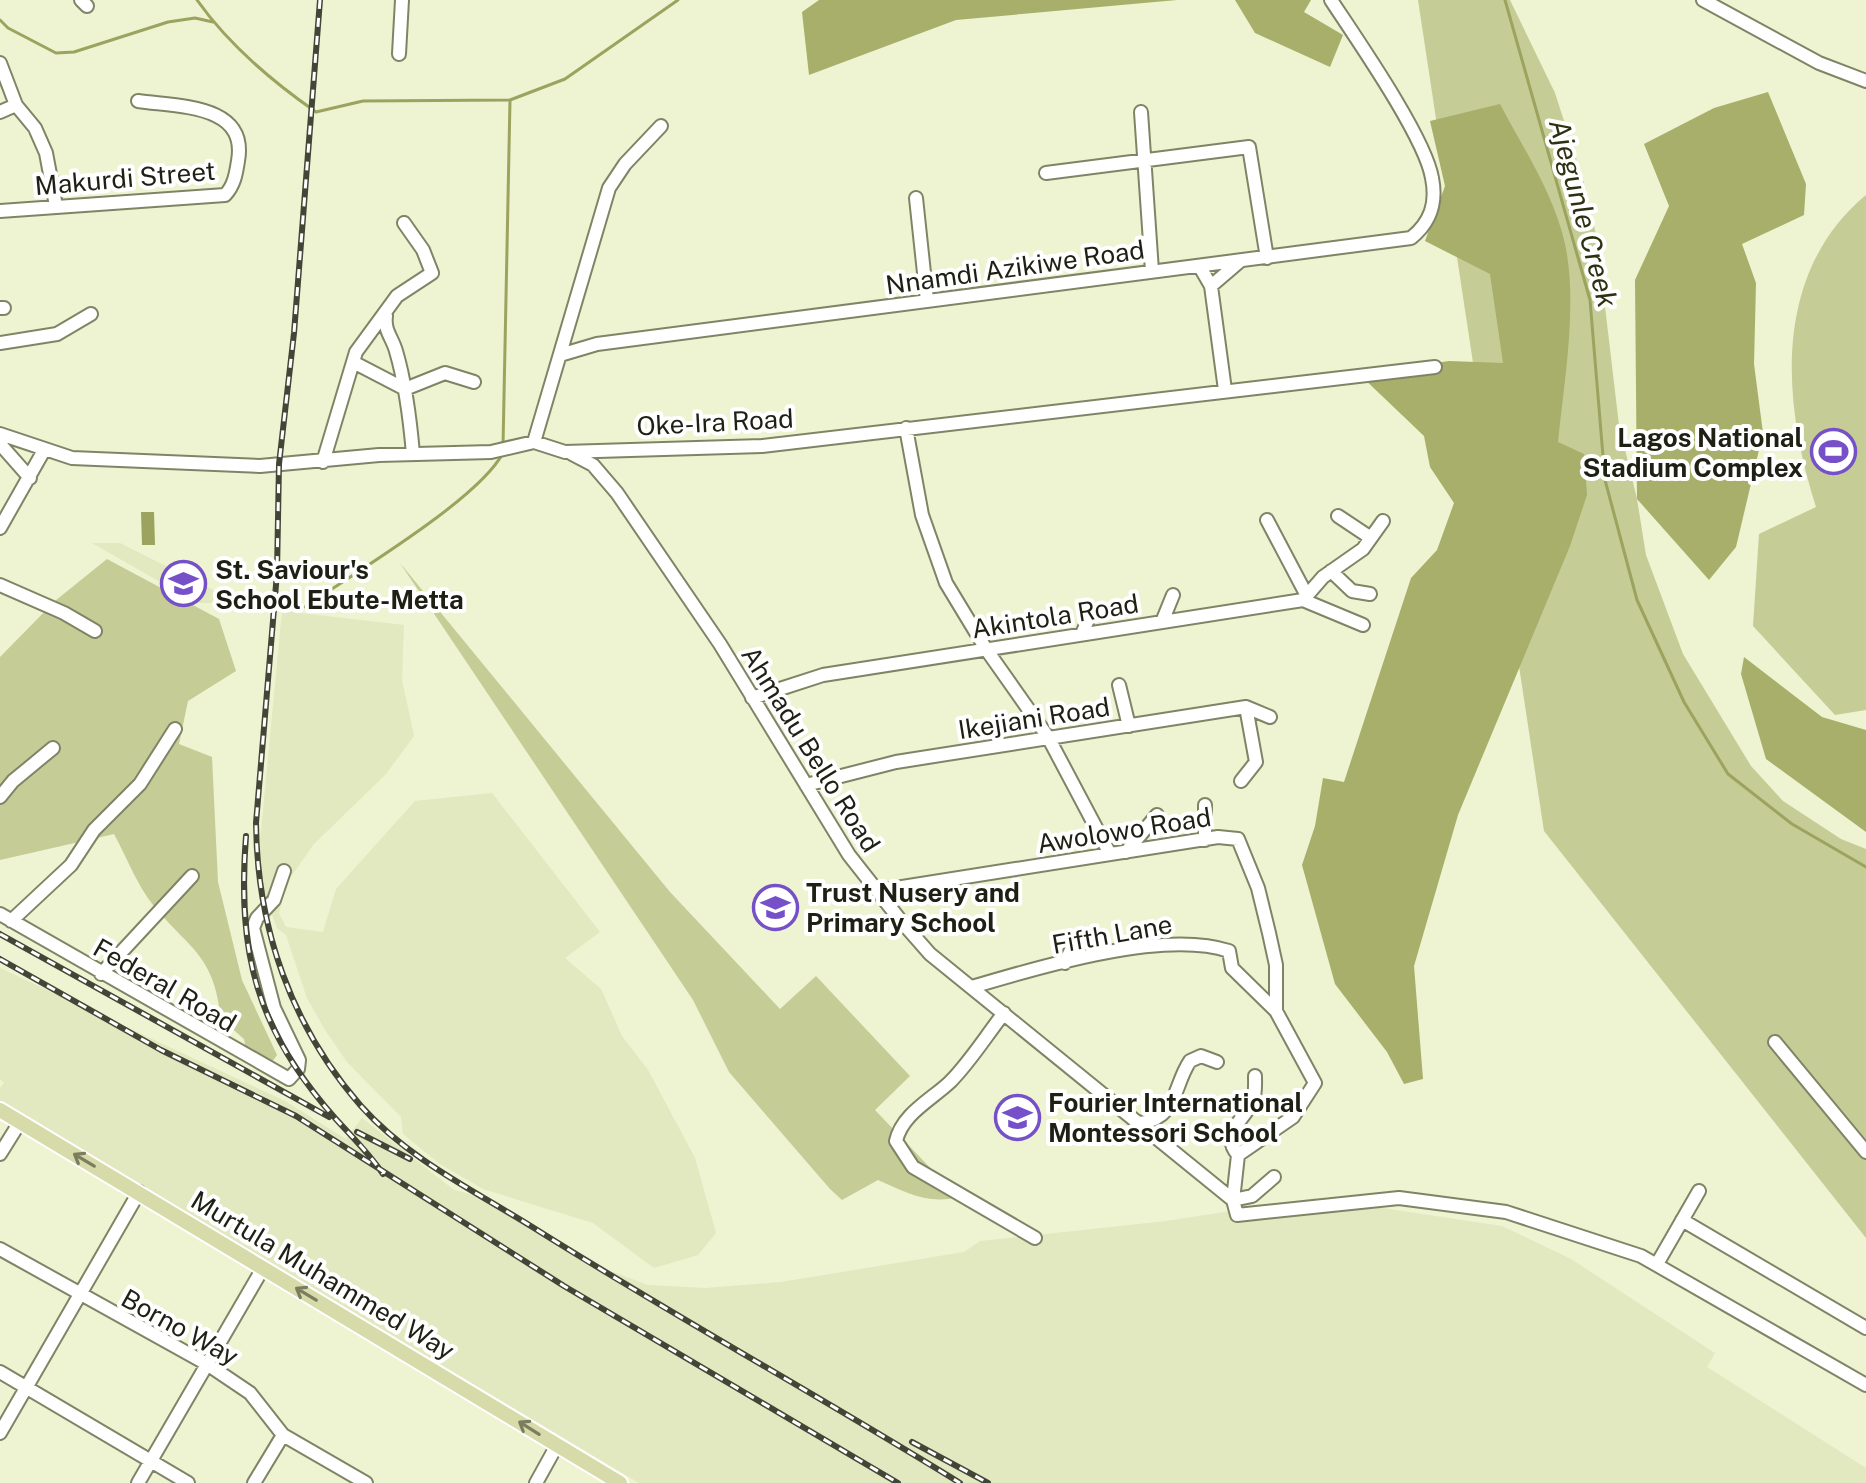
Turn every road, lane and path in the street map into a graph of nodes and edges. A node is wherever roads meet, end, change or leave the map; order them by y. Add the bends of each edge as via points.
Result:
1 (402, 0) edge
2 (1331, 0) edge
3 (1703, 0) edge
4 (399, 54) dead end
5 (0, 63) edge
6 (1866, 81) edge
7 (138, 101) dead end
8 (16, 105) junction
9 (0, 112) edge
10 (1141, 112) dead end
11 (661, 126) dead end
12 (1143, 160) junction
13 (1046, 173) dead end
14 (916, 198) dead end
15 (56, 206) junction
16 (0, 211) edge
17 (404, 223) dead end
18 (1267, 258) junction
19 (1239, 262) junction
20 (1200, 267) junction
21 (1152, 271) junction
22 (1211, 286) junction
23 (927, 301) junction
24 (386, 312) junction
25 (91, 314) dead end
26 (0, 343) edge
27 (560, 355) junction
28 (353, 362) junction
29 (1435, 367) dead end
30 (474, 382) dead end
31 (405, 389) junction
32 (1225, 390) junction
33 (906, 428) junction
34 (0, 434) edge
35 (534, 442) junction
36 (0, 444) edge
37 (43, 452) junction
38 (565, 452) junction
39 (413, 454) junction
40 (323, 462) junction
41 (30, 478) junction
42 (1338, 516) dead end
43 (1267, 520) dead end
44 (1383, 521) dead end
45 (1, 527) edge
46 (1371, 538) junction
47 (1331, 571) junction
48 (0, 585) edge
49 (1370, 594) dead end
50 (1173, 595) dead end
51 (1304, 597) junction
52 (1092, 610) dead end
53 (1162, 622) junction
54 (1363, 625) dead end
55 (95, 631) dead end
56 (1082, 634) junction
57 (986, 649) junction
58 (1119, 685) dead end
59 (752, 698) junction
60 (1246, 707) junction
61 (1270, 717) dead end
62 (1129, 726) junction
63 (175, 729) dead end
64 (1048, 737) junction
65 (53, 748) dead end
66 (1241, 781) dead end
67 (806, 785) junction
68 (0, 797) edge
69 (1205, 805) dead end
70 (1157, 815) dead end
71 (1205, 840) junction
72 (1126, 852) junction
73 (1110, 854) junction
74 (284, 871) dead end
75 (192, 876) dead end
76 (877, 891) junction
77 (5, 917) edge
78 (1076, 939) dead end
79 (1065, 963) junction
80 (101, 974) junction
81 (972, 987) junction
82 (1276, 1011) junction
83 (1004, 1013) junction
84 (1775, 1042) dead end
85 (1217, 1062) dead end
86 (1255, 1076) dead end
87 (0, 1110) edge
88 (20, 1122) junction
89 (1140, 1123) junction
90 (1866, 1152) edge
91 (0, 1154) edge
92 (1238, 1155) junction
93 (1274, 1177) dead end
94 (1699, 1191) dead end
95 (139, 1192) junction
96 (1233, 1200) junction
97 (1682, 1220) junction
98 (1035, 1238) dead end
99 (0, 1249) edge
100 (1657, 1264) junction
101 (263, 1268) junction
102 (80, 1296) junction
103 (1866, 1328) edge
104 (207, 1364) junction
105 (0, 1372) edge
106 (1866, 1385) edge
107 (25, 1388) junction
108 (0, 1433) edge
109 (283, 1435) junction
110 (557, 1445) junction
111 (151, 1461) junction
112 (138, 1483) edge
113 (188, 1483) edge
114 (254, 1483) edge
115 (366, 1483) edge
116 (536, 1483) edge
117 (620, 1483) edge

1 - 4 street
2 - 18 street, Nnamdi Azikiwe Road via 1428,161 1433,179 1430,219 1411,238
3 - 6 street via 1811,59
5 - 8 street
7 - 15 street, Makurdi Street via 206,112 236,127 240,155 231,189 207,199
8 - 9 street
8 - 15 street via 46,153
10 - 12 street
11 - 27 street via 609,188
12 - 13 street
12 - 18 street via 1244,145 1252,149
12 - 21 street
14 - 23 street
15 - 16 street, Makurdi Street
17 - 24 street via 432,273 397,296
18 - 19 street, Nnamdi Azikiwe Road
19 - 20 street, Nnamdi Azikiwe Road
19 - 22 street
20 - 21 street, Nnamdi Azikiwe Road
20 - 22 street
21 - 23 street, Nnamdi Azikiwe Road
22 - 32 street
23 - 27 street, Nnamdi Azikiwe Road via 597,344
24 - 28 street
24 - 31 street via 384,328 396,347
25 - 26 street via 57,334
27 - 35 street
28 - 31 street
28 - 40 street
29 - 32 street, Oke-Ira Road
30 - 31 street via 445,373
31 - 39 street
32 - 33 street, Oke-Ira Road
33 - 38 street, Oke-Ira Road via 762,446
33 - 57 street via 933,549 946,583
34 - 37 street, Oke-Ira Road
35 - 38 street, Oke-Ira Road
35 - 39 street, Oke-Ira Road via 491,452
36 - 41 street
37 - 40 street, Oke-Ira Road via 96,461 260,466
37 - 41 street
38 - 59 street, Ahmadu Bello Road via 589,462 617,493
39 - 40 street, Oke-Ira Road
41 - 45 street
42 - 46 street
43 - 51 street
44 - 46 street
46 - 47 street
47 - 49 street via 1352,591
47 - 51 street
48 - 55 street
50 - 53 street
51 - 53 street, Akintola Road
51 - 54 street
52 - 56 street
53 - 56 street, Akintola Road
56 - 57 street, Akintola Road
57 - 59 street, Akintola Road via 823,675
57 - 64 street
58 - 62 street
59 - 67 street, Ahmadu Bello Road
60 - 61 street
60 - 62 street, Ikejiani Road
60 - 66 street via 1256,762
62 - 64 street, Ikejiani Road
63 - 77 street via 140,784 94,830 71,865
64 - 67 street, Ikejiani Road via 896,762
64 - 73 street
65 - 68 street
67 - 76 street, Ahmadu Bello Road
69 - 71 street
70 - 72 street
71 - 72 street, Awolowo Road
71 - 82 street, Awolowo Road via 1233,836 1241,842 1276,965
72 - 73 street, Awolowo Road
73 - 76 street, Awolowo Road
74 - 80 street, Federal Road via 274,900 253,928 274,1008 299,1060 289,1079
75 - 80 street
76 - 81 street, Ahmadu Bello Road via 930,954
77 - 80 street, Federal Road
78 - 79 street
79 - 81 street, Fifth Lane
79 - 82 street, Fifth Lane via 1202,943 1229,951 1232,968
81 - 83 street, Ahmadu Bello Road
82 - 92 street, Awolowo Road via 1315,1083 1293,1117
83 - 89 street, Ahmadu Bello Road
83 - 98 street via 951,1081 908,1118 896,1141 913,1167
84 - 90 street
85 - 89 street via 1201,1056 1190,1061 1169,1110
86 - 92 street via 1253,1102 1231,1133
87 - 88 main road, Murtula Muhammed Way
88 - 91 street
95 -> 88 main road, Murtula Muhammed Way
89 - 96 street, Ahmadu Bello Road
92 - 96 street
93 - 96 street via 1252,1196
94 - 97 street
95 - 101 main road, Murtula Muhammed Way
95 - 102 street
96 - 100 street via 1237,1215 1409,1199 1506,1212 1624,1248
97 - 100 street
97 - 103 street
99 - 102 street, Borno Way
100 - 106 street
101 - 104 street
110 -> 101 main road, Murtula Muhammed Way
102 - 104 street, Borno Way
102 - 107 street
104 - 109 street, Borno Way via 250,1393
104 - 111 street
105 - 107 street
107 - 108 street
107 - 111 street
109 - 114 street
109 - 115 street, Borno Way
110 - 116 street
110 - 117 main road, Murtula Muhammed Way
111 - 112 street
111 - 113 street

